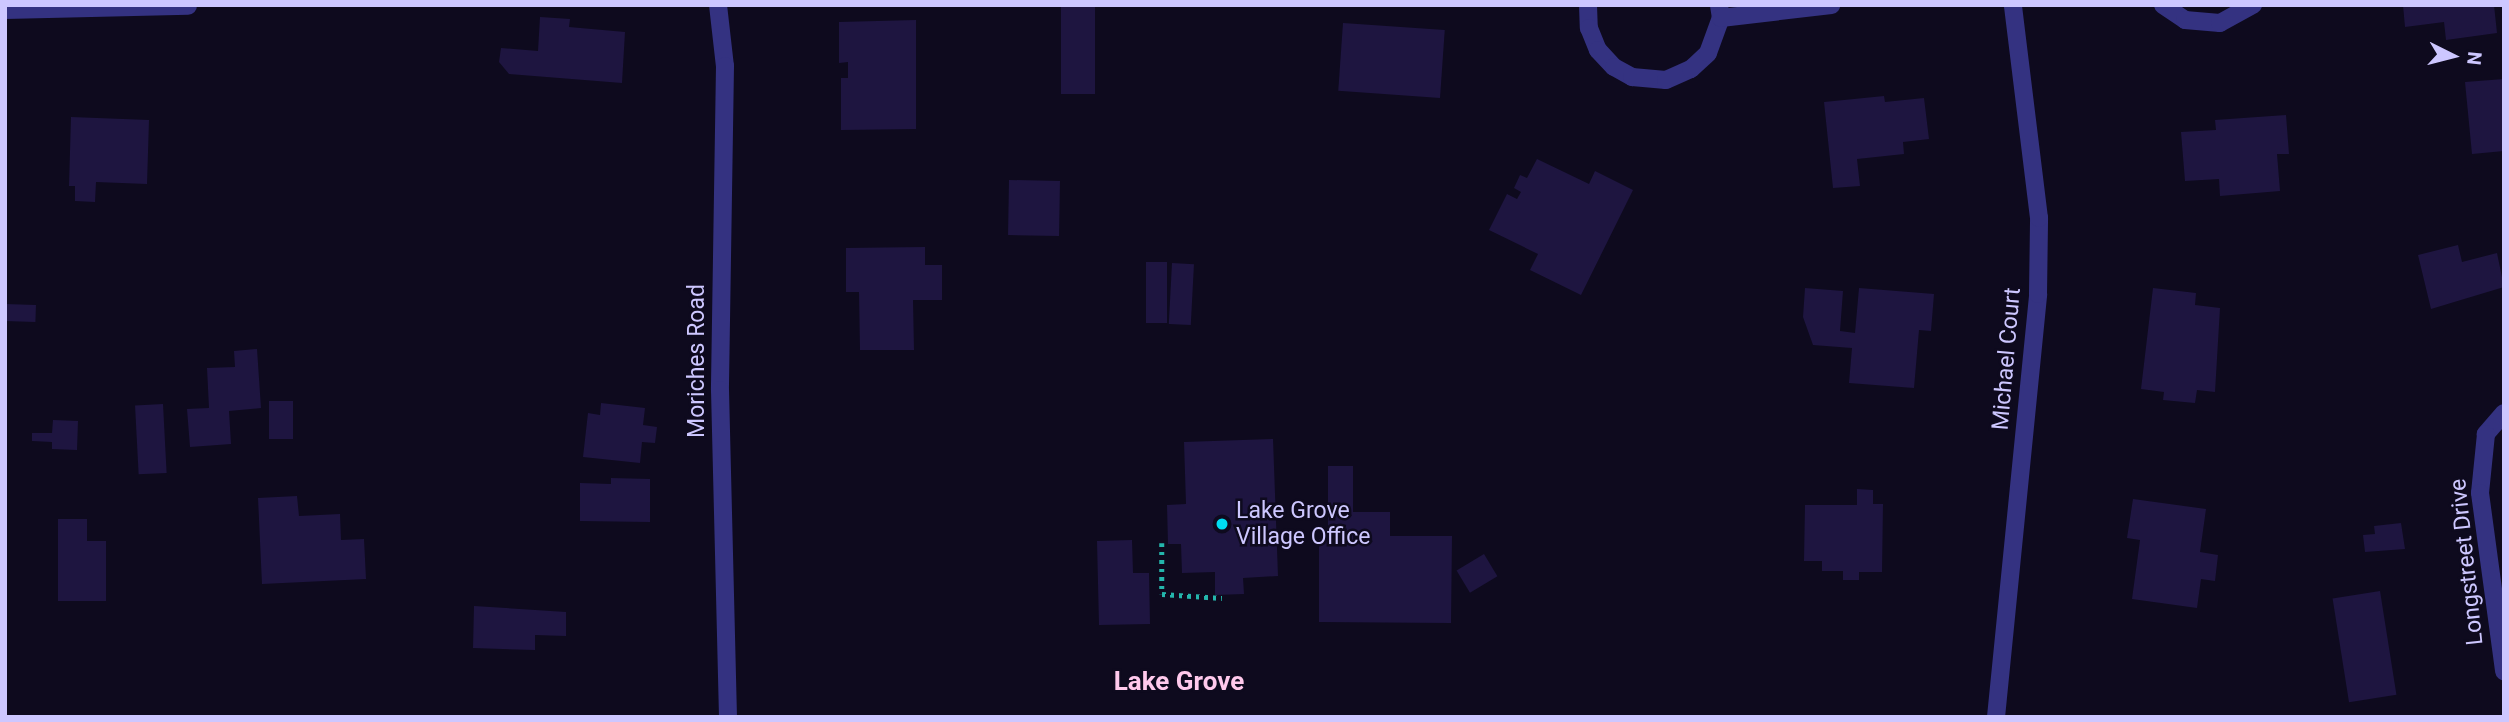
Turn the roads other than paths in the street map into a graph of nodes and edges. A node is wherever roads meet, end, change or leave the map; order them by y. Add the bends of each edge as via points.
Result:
1 (718, 5) edge
2 (1588, 5) edge
3 (1831, 5) edge
4 (2013, 5) edge
5 (2163, 5) edge
6 (2253, 5) edge
7 (188, 6) edge
8 (5, 10) edge
9 (1720, 12) edge
10 (2504, 413) edge
11 (2504, 671) edge
12 (728, 717) edge
13 (1996, 717) edge

1 - 12 street, Moriches Road via 725,66 720,390
2 - 9 street via 1588,28 1598,50 1614,67 1632,77 1666,79 1691,69 1708,53
3 - 9 street
4 - 13 street, Michael Court via 2039,218 2038,294
5 - 6 street via 2185,20 2220,23
7 - 8 street
10 - 11 street, Longstreet Drive via 2486,435 2480,493

